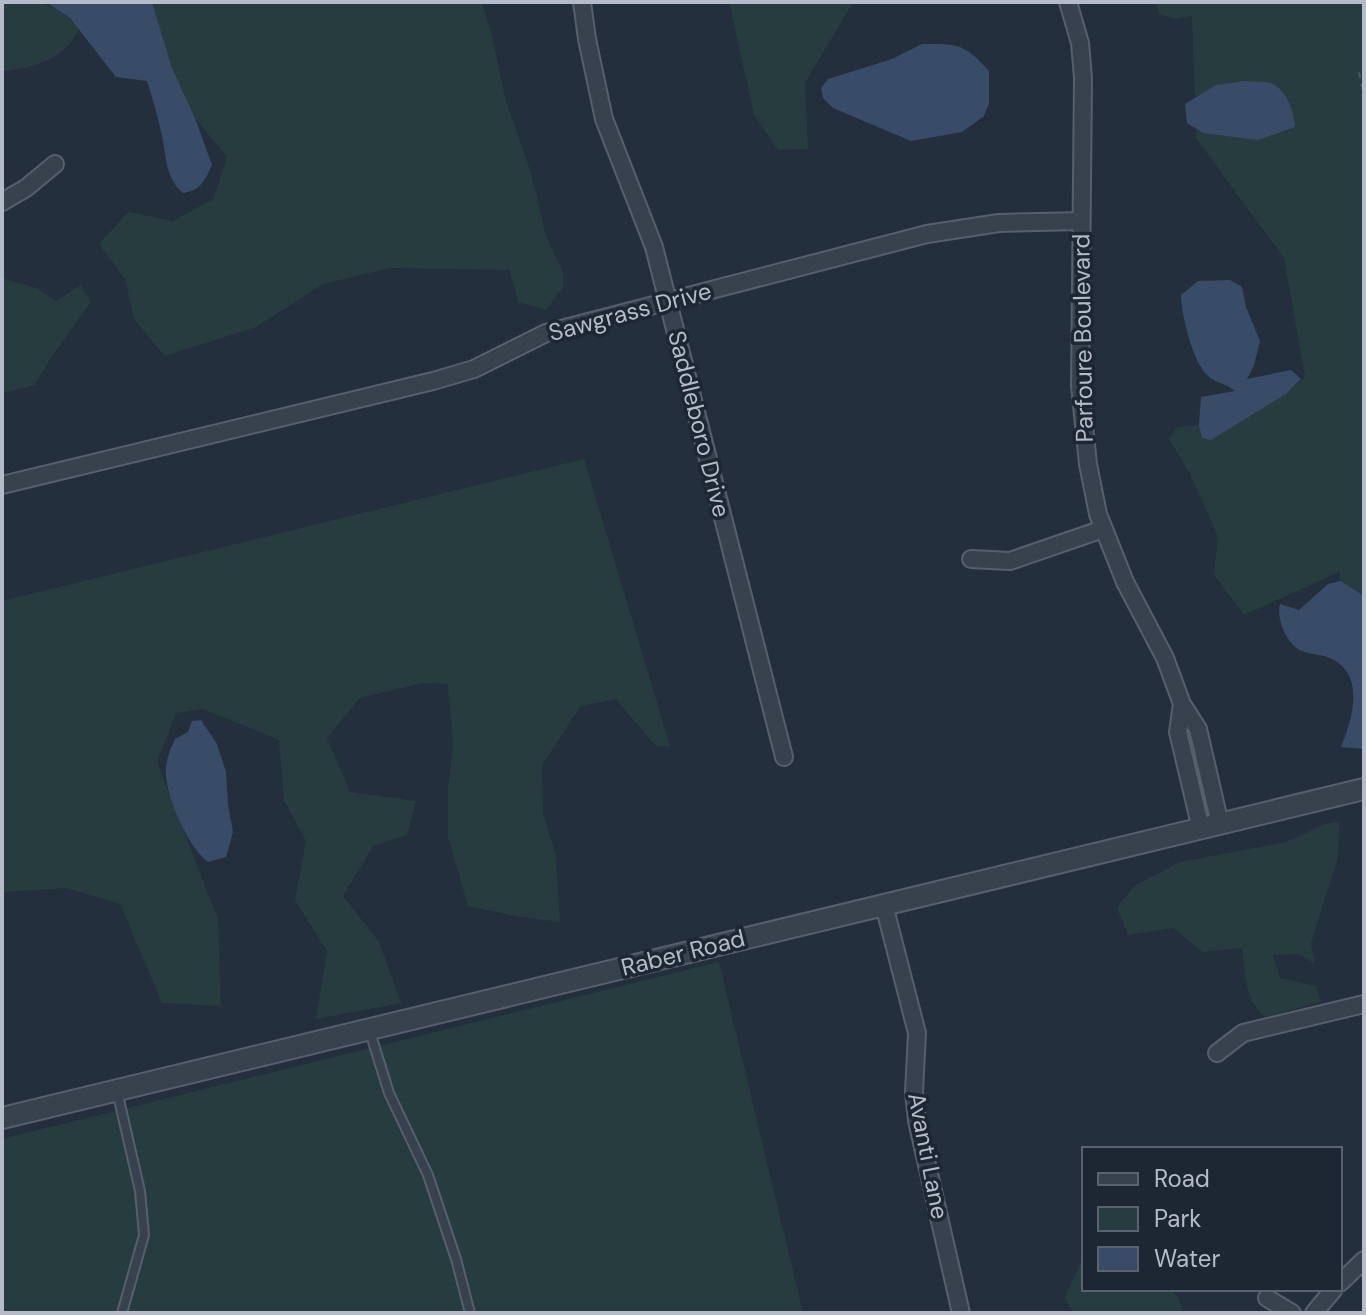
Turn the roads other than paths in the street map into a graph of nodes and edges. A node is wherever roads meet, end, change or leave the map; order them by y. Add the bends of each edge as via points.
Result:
1 (582, 2) edge
2 (1068, 2) edge
3 (55, 164) dead end
4 (2, 202) edge
5 (1081, 221) junction
6 (668, 301) junction
7 (2, 485) edge
8 (1103, 529) junction
9 (971, 559) dead end
10 (784, 757) dead end
11 (1364, 789) edge
12 (1210, 826) junction
13 (884, 905) junction
14 (1364, 1004) edge
15 (369, 1029) junction
16 (1217, 1053) dead end
17 (116, 1090) junction
18 (2, 1118) edge
19 (1364, 1260) edge
20 (1342, 1281) edge
21 (1332, 1291) edge
22 (1267, 1298) dead end
23 (122, 1313) edge
24 (470, 1313) edge
25 (961, 1313) edge
26 (1292, 1313) edge
27 (1314, 1313) edge

1 - 6 street, Saddleboro Drive via 604,119 654,247
2 - 5 street, Parfoure Boulevard via 1083,78
3 - 4 street
5 - 6 street, Sawgrass Drive via 948,230
5 - 8 street, Parfoure Boulevard via 1082,425
6 - 7 street, Sawgrass Drive via 546,333 474,369 433,381
6 - 10 street, Saddleboro Drive
8 - 9 street via 1010,561
8 - 12 street, Parfoure Boulevard via 1182,704 1178,732
11 - 12 street, Raber Road
12 - 13 street, Raber Road
13 - 15 street, Raber Road
13 - 25 street, Avanti Lane via 917,1033 917,1121
14 - 16 street via 1243,1033
15 - 17 street, Raber Road
15 - 24 lane via 389,1093 428,1175
17 - 18 street, Raber Road
17 - 23 lane via 140,1191 144,1235
19 - 20 street
21 - 27 street
22 - 26 street

